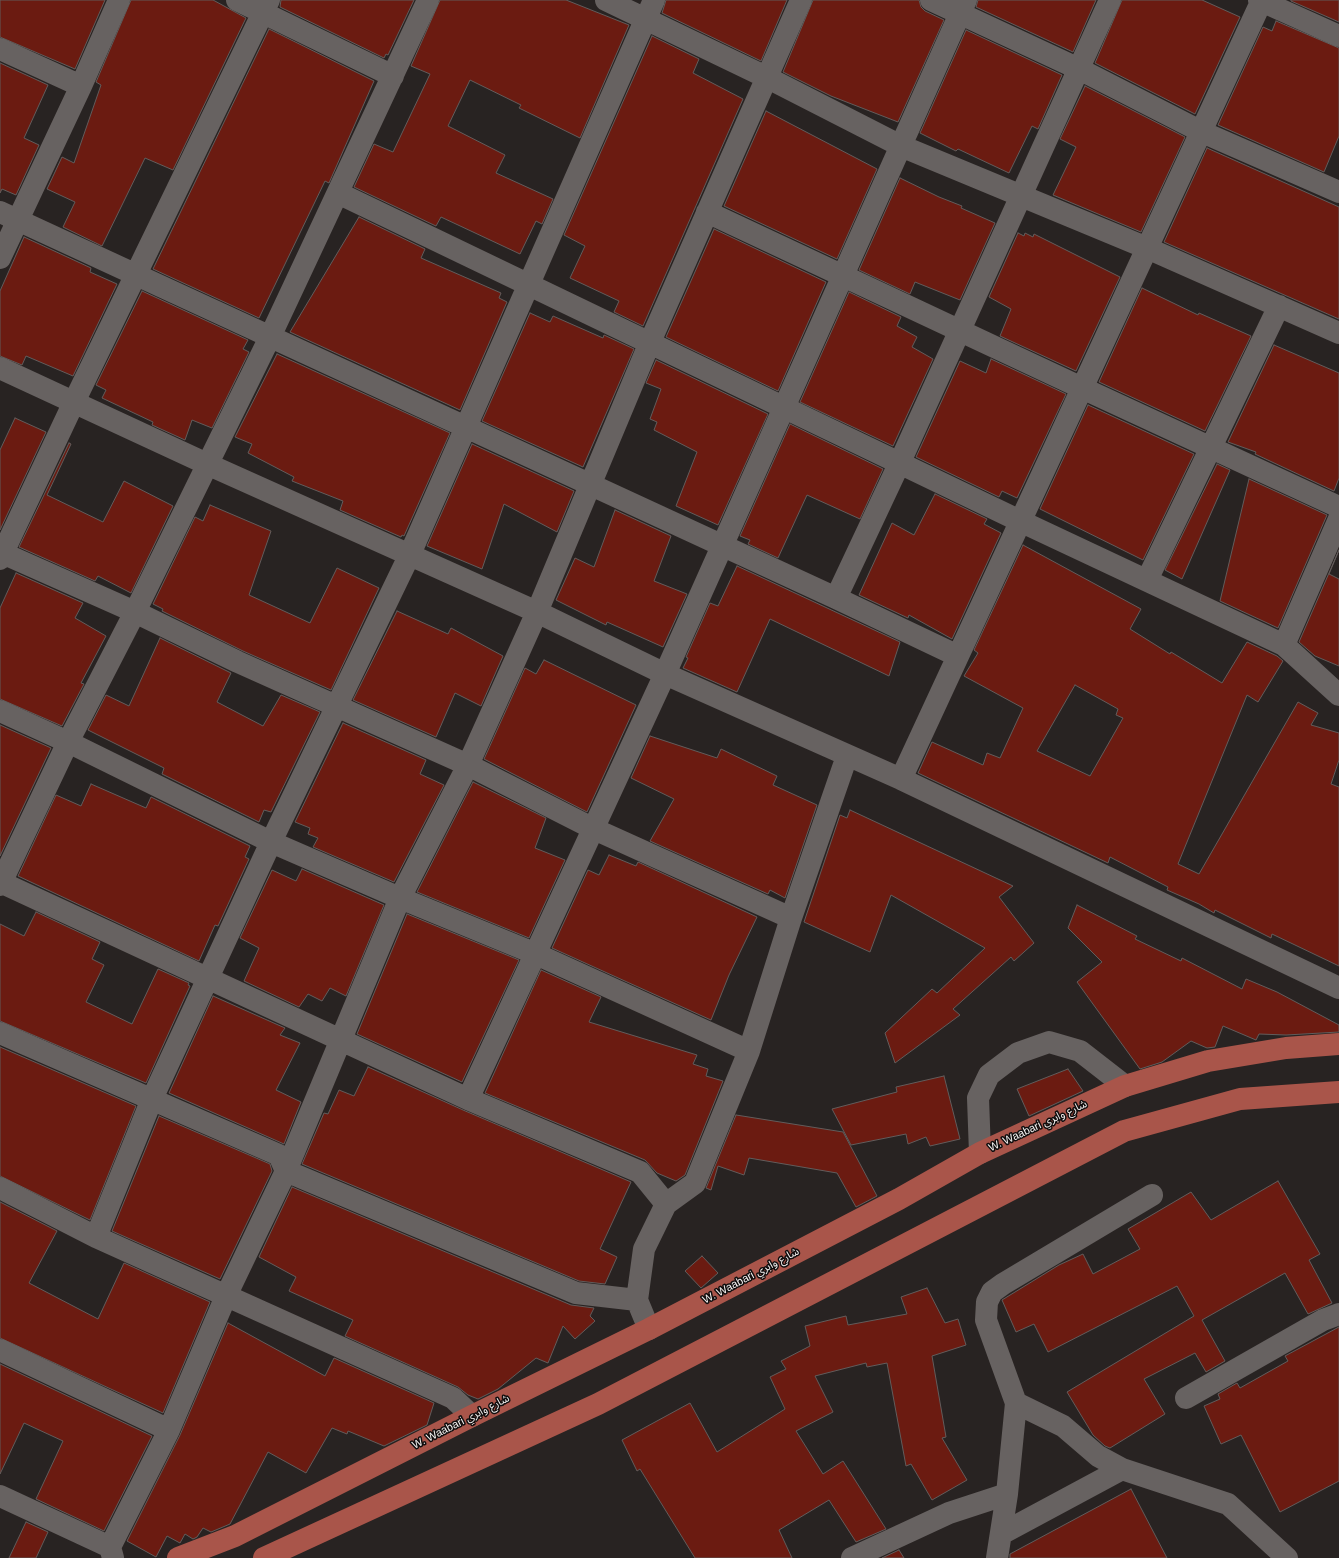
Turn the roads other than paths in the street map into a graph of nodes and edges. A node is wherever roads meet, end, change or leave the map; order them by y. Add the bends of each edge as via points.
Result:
1 (118, 0) edge
2 (236, 0) edge
3 (428, 0) edge
4 (606, 0) edge
5 (801, 0) edge
6 (931, 0) edge
7 (1110, 0) edge
8 (1260, 0) edge
9 (266, 6) edge
10 (962, 7) edge
11 (650, 9) edge
12 (1339, 36) edge
13 (0, 49) edge
14 (1079, 69) junction
15 (393, 76) junction
16 (768, 78) junction
17 (81, 86) junction
18 (1202, 132) junction
19 (900, 146) junction
20 (1339, 192) edge
21 (338, 193) junction
22 (1021, 196) junction
23 (706, 212) junction
24 (9, 216) edge
25 (1147, 248) junction
26 (0, 258) edge
27 (136, 275) junction
28 (843, 275) junction
29 (528, 284) junction
30 (1278, 306) junction
31 (960, 330) junction
32 (1339, 333) edge
33 (270, 337) junction
34 (650, 342) junction
35 (0, 368) edge
36 (1082, 388) junction
37 (74, 402) junction
38 (784, 406) junction
39 (466, 427) junction
40 (1211, 447) junction
41 (900, 462) junction
42 (207, 464) junction
43 (590, 485) junction
44 (1339, 507) edge
45 (1339, 519) edge
46 (1020, 521) junction
47 (722, 545) junction
48 (410, 554) junction
49 (1, 555) edge
50 (1147, 580) junction
51 (836, 598) junction
52 (135, 612) junction
53 (537, 612) junction
54 (1284, 645) junction
55 (958, 656) junction
56 (665, 674) junction
57 (1339, 695) edge
58 (336, 707) junction
59 (0, 711) edge
60 (68, 742) junction
61 (847, 756) junction
62 (468, 765) junction
63 (900, 779) junction
64 (594, 829) junction
65 (271, 842) junction
66 (0, 883) edge
67 (400, 898) junction
68 (791, 918) junction
69 (536, 954) junction
70 (209, 978) junction
71 (1339, 988) edge
72 (0, 1033) edge
73 (342, 1040) junction
74 (1339, 1044) edge
75 (749, 1051) junction
76 (1125, 1086) junction
77 (1339, 1092) edge
78 (152, 1099) junction
79 (468, 1099) junction
80 (980, 1153) junction
81 (286, 1171) junction
82 (0, 1188) edge
83 (1152, 1194) dead end
84 (666, 1204) junction
85 (96, 1237) junction
86 (226, 1296) junction
87 (637, 1300) junction
88 (1339, 1314) edge
89 (649, 1329) junction
90 (0, 1350) edge
91 (1186, 1398) dead end
92 (1016, 1403) junction
93 (472, 1416) junction
94 (169, 1430) junction
95 (1122, 1469) junction
96 (1008, 1494) junction
97 (0, 1496) edge
98 (1001, 1534) junction
99 (112, 1552) edge
100 (178, 1558) edge
101 (264, 1558) edge
102 (852, 1558) edge
103 (997, 1558) edge
104 (1287, 1558) edge

1 - 17 street
2 - 9 street
3 - 15 street
4 - 11 street
5 - 16 street
6 - 10 street
7 - 14 street
8 - 12 street
8 - 18 street
9 - 15 street
9 - 27 street
10 - 14 street
10 - 19 street
11 - 16 street
11 - 29 street
13 - 17 street
14 - 18 street
14 - 22 street
15 - 21 street
16 - 19 street
16 - 23 street
17 - 24 street
18 - 20 street
18 - 25 street
19 - 22 street
19 - 28 street
21 - 29 street
21 - 33 street
22 - 25 street
22 - 31 street
23 - 28 street
23 - 34 street
24 - 26 street
24 - 27 street
25 - 30 street
25 - 36 street
27 - 33 street
27 - 37 street
28 - 31 street
28 - 38 street
29 - 34 street
29 - 39 street
30 - 32 street
30 - 40 street
31 - 36 street
31 - 41 street
33 - 39 street
33 - 42 street
34 - 38 street
34 - 43 street
35 - 37 street
36 - 40 street
36 - 46 street
37 - 42 street
37 - 49 street
38 - 41 street
38 - 47 street
39 - 43 street
39 - 48 street
40 - 44 street
40 - 50 street
41 - 46 street
41 - 51 street
42 - 48 street
42 - 52 street
43 - 47 street
43 - 53 street
45 - 54 street
46 - 50 street
46 - 55 street
47 - 51 street
47 - 56 street
48 - 53 street
48 - 58 street
49 - 52 street
50 - 54 street
51 - 55 street
52 - 58 street
52 - 60 street
53 - 56 street
53 - 62 street
54 - 57 street
55 - 63 street
56 - 61 street
56 - 64 street
58 - 62 street
58 - 65 street
59 - 60 street
60 - 65 street
60 - 66 street
61 - 63 street
61 - 68 street
62 - 64 street
62 - 67 street
63 - 71 street
64 - 68 street
64 - 69 street
65 - 67 street
65 - 70 street
66 - 70 street
67 - 69 street
67 - 73 street
68 - 75 street
69 - 75 street
69 - 79 street
70 - 73 street
70 - 78 street
72 - 78 street
73 - 79 street
73 - 81 street
74 - 76 main road, W. Waabari شارع وابري via 1286,1048 1208,1061
75 - 84 street via 695,1183
76 - 80 main road, W. Waabari شارع وابري
76 - 80 street via 1080,1051 1049,1042 1018,1053 988,1075 978,1098
77 - 101 main road via 1240,1099 1124,1131 598,1404
78 - 81 street via 279,1155
78 - 85 street
79 - 84 street via 640,1172
80 - 89 main road, W. Waabari شارع وابري
81 - 86 street
81 - 87 street via 576,1293
82 - 85 street
83 - 92 street via 992,1292 986,1302 986,1320
84 - 87 street via 644,1249
85 - 86 street
86 - 93 street via 453,1398
86 - 94 street
87 - 89 street
88 - 91 street via 1323,1320
89 - 93 main road, W. Waabari شارع وابري
90 - 94 street
92 - 95 street via 1063,1426 1098,1456
92 - 96 street
93 - 100 main road, W. Waabari شارع وابري via 235,1536
94 - 99 street
95 - 98 street
95 - 104 street via 1228,1504
96 - 98 street
96 - 102 street via 949,1512
97 - 99 street
98 - 103 street

